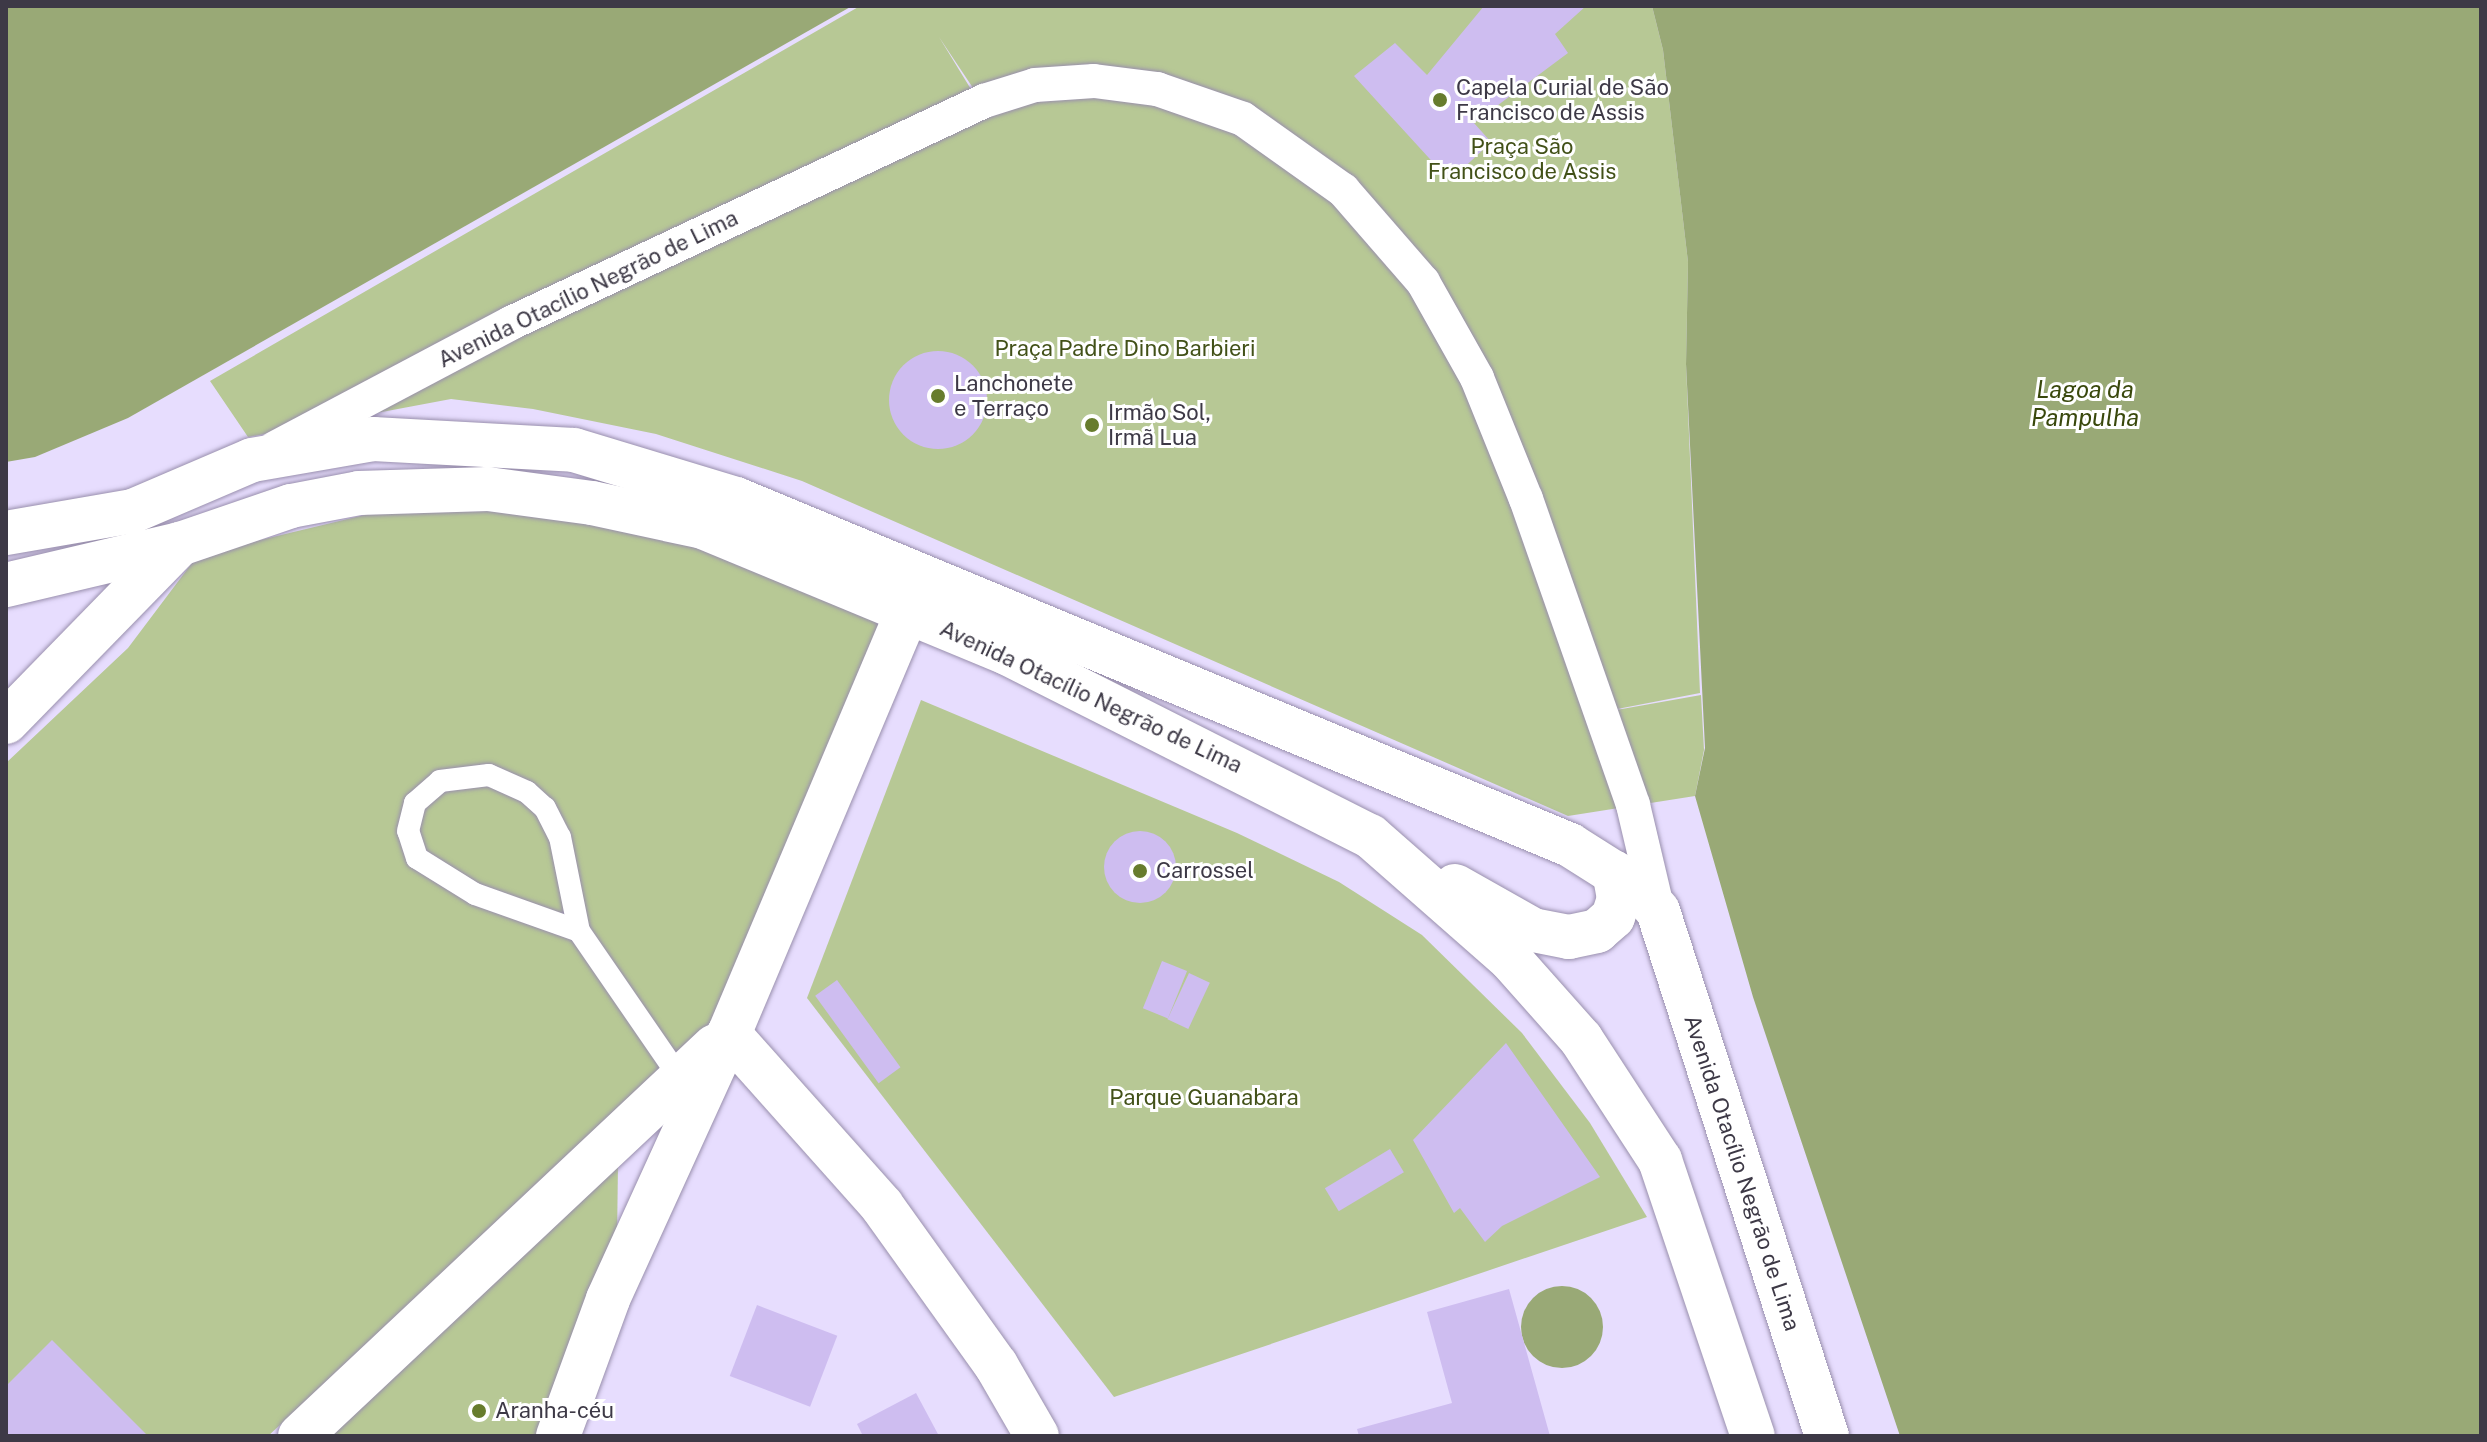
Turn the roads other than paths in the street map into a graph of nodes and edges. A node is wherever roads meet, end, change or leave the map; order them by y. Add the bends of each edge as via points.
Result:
1 (252, 460) junction
2 (6, 533) edge
3 (180, 544) junction
4 (6, 585) edge
5 (907, 613) junction
6 (60, 670) junction
7 (6, 673) edge
8 (6, 722) edge
9 (1370, 836) junction
10 (1614, 872) junction
11 (1658, 911) junction
12 (579, 931) junction
13 (729, 1034) junction
14 (680, 1078) junction
15 (300, 1436) edge
16 (558, 1436) edge
17 (1037, 1436) edge
18 (1753, 1436) edge
19 (1827, 1436) edge

1 - 2 street, Avenida Otacílio Negrão de Lima via 133,511
1 - 10 street, Avenida Otacílio Negrão de Lima via 373,439 574,450 736,499 1570,845
1 - 11 street, Avenida Otacílio Negrão de Lima via 511,323 984,101 1035,85 1094,81 1157,89 1243,119 1343,190 1423,282 1477,378 1526,499 1633,805
3 - 4 street, Avenida Otacílio Negrão de Lima
3 - 5 street, Avenida Otacílio Negrão de Lima via 291,506 359,493 488,489 581,501 703,527
3 - 6 street
5 - 9 street, Avenida Otacílio Negrão de Lima via 1007,653
5 - 13 street
6 - 7 street via 20,678
6 - 8 street
9 - 10 street via 1551,937 1597,931 1613,917 1619,899
9 - 18 street, Avenida Otacílio Negrão de Lima via 1510,959 1605,1073 1660,1160
10 - 11 street, Avenida Otacílio Negrão de Lima
11 - 19 street, Avenida Otacílio Negrão de Lima
12 - 12 lane via 560,837 545,808 527,792 489,775 440,781 415,803 408,831 417,858 475,894
12 - 14 lane
13 - 14 street
13 - 16 street via 608,1299
13 - 17 street via 882,1206 996,1365
14 - 15 street

